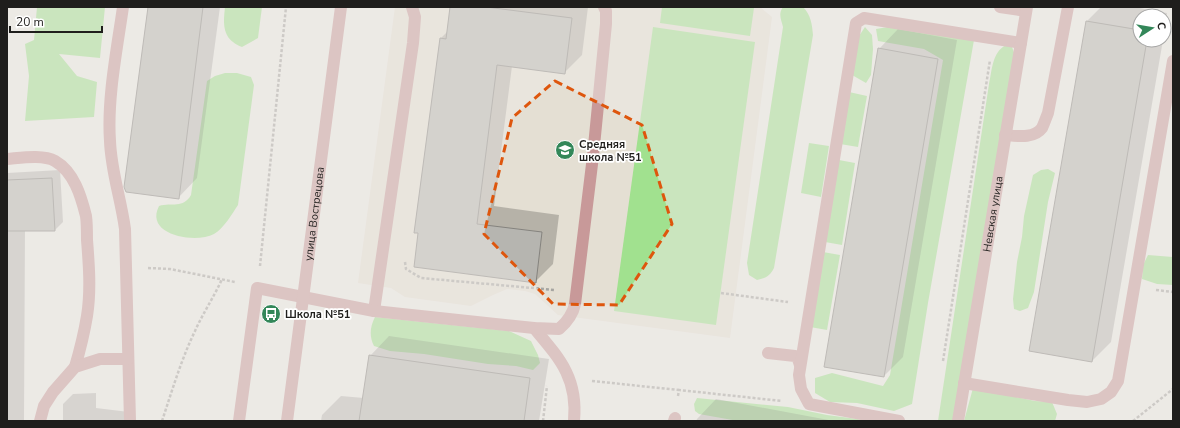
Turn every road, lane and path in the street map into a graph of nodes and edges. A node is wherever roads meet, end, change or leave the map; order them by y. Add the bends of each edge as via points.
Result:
1 (123, 7) edge
2 (286, 7) edge
3 (342, 7) edge
4 (412, 7) edge
5 (604, 7) edge
6 (1000, 7) edge
7 (1068, 7) edge
8 (1026, 9) edge
9 (993, 38) junction
10 (1021, 43) junction
11 (1173, 61) edge
12 (1005, 135) junction
13 (610, 157) dead end
14 (7, 159) edge
15 (634, 160) dead end
16 (404, 255) dead end
17 (125, 267) junction
18 (222, 279) junction
19 (257, 288) junction
20 (577, 292) junction
21 (721, 293) dead end
22 (304, 297) junction
23 (810, 305) junction
24 (374, 311) junction
25 (534, 328) junction
26 (768, 353) dead end
27 (128, 359) junction
28 (800, 365) junction
29 (942, 366) dead end
30 (75, 367) junction
31 (571, 379) junction
32 (964, 383) junction
33 (1173, 389) edge
34 (679, 390) junction
35 (809, 404) junction
36 (675, 420) edge
37 (40, 421) edge
38 (130, 421) edge
39 (162, 421) edge
40 (239, 421) edge
41 (287, 421) edge
42 (574, 421) edge
43 (899, 421) edge
44 (958, 421) edge
45 (1133, 421) edge

1 - 17 street via 110,104 110,141 125,228
2 - 19 path
3 - 22 street, улица Вострецова
4 - 24 street via 413,43
5 - 20 street via 606,24 596,132
6 - 8 street
7 - 12 street via 1048,113 1041,128 1035,133 1021,137
8 - 10 street, Невская улица
9 - 10 street
9 - 23 street via 864,18 856,23
9 - 29 path
10 - 12 street, Невская улица
11 - 32 street via 1118,381 1111,392 1101,399 1087,402
12 - 32 street, Невская улица
13 - 15 path
14 - 30 street via 37,156 54,160 66,169 78,192 86,217 89,269 87,314
16 - 20 path via 406,269 421,278
17 - 18 path via 170,268
17 - 27 street
18 - 19 path
18 - 39 path via 192,336
19 - 22 street
19 - 40 street
20 - 25 street via 574,312 565,324 559,329
21 - 23 path
22 - 24 street
22 - 41 street, улица Вострецова
23 - 28 street
24 - 25 street
25 - 31 street via 562,362
26 - 28 street via 795,356
27 - 30 street via 100,359
27 - 38 street
28 - 35 street via 801,389
30 - 37 street via 53,392 44,406
31 - 34 path
31 - 42 street via 574,390
32 - 44 street, Невская улица
33 - 45 path
34 - 35 path
34 - 36 path
35 - 43 street

